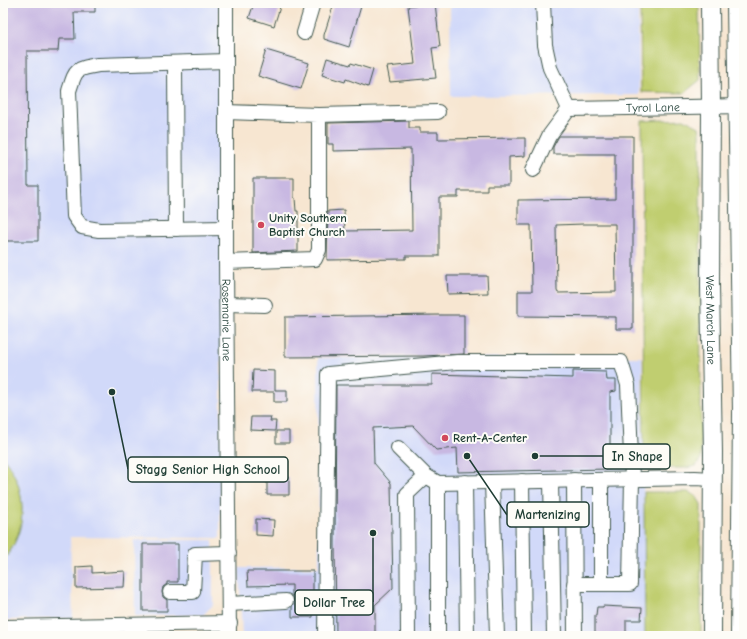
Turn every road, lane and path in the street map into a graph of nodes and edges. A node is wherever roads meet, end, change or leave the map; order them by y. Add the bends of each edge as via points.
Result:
1 (226, 3) edge
2 (313, 3) edge
3 (543, 3) edge
4 (710, 3) edge
5 (736, 3) edge
6 (304, 33) dead end
7 (226, 61) junction
8 (175, 63) junction
9 (740, 105) edge
10 (711, 106) junction
11 (569, 109) junction
12 (226, 112) junction
13 (438, 112) dead end
14 (319, 115) junction
15 (533, 170) dead end
16 (226, 228) junction
17 (176, 229) junction
18 (226, 262) junction
19 (227, 304) junction
20 (265, 305) dead end
21 (743, 413) edge
22 (398, 448) dead end
23 (432, 479) junction
24 (632, 479) junction
25 (712, 479) junction
26 (574, 480) junction
27 (601, 480) junction
28 (522, 481) junction
29 (551, 481) junction
30 (465, 482) junction
31 (492, 482) junction
32 (229, 553) junction
33 (742, 580) edge
34 (574, 584) junction
35 (601, 584) junction
36 (170, 592) dead end
37 (286, 602) dead end
38 (229, 604) junction
39 (229, 629) edge
40 (3, 630) edge
41 (325, 636) edge
42 (408, 636) edge
43 (438, 636) edge
44 (467, 636) edge
45 (497, 636) edge
46 (524, 636) edge
47 (554, 636) edge
48 (575, 636) edge
49 (712, 636) edge
50 (740, 636) edge

1 - 7 street, Rosemarie Lane
2 - 6 street
3 - 11 street via 545,45 550,68
4 - 10 main road, West March Lane
5 - 9 main road
7 - 8 street
7 - 12 street, Rosemarie Lane
8 - 17 street
8 - 17 street via 98,64 81,68 74,75 69,91 74,216 82,227 93,230
9 - 10 street, Tyrol Lane
9 - 21 main road
10 - 11 street, Tyrol Lane
10 - 25 main road, West March Lane
11 - 15 street via 549,136
12 - 14 street
12 - 16 street, Rosemarie Lane
13 - 14 street
14 - 18 street via 319,250 315,259
16 - 17 street
16 - 18 street, Rosemarie Lane
18 - 19 street, Rosemarie Lane
19 - 20 street
19 - 32 street, Rosemarie Lane
21 - 33 main road
22 - 23 street
23 - 30 street
23 - 42 street via 407,494
23 - 43 street
24 - 25 street
24 - 27 street
24 - 35 street via 630,584
24 - 41 street via 628,385 621,362 457,362 328,374
25 - 49 main road, West March Lane
26 - 27 street
26 - 29 street
26 - 34 street
27 - 35 street
28 - 29 street
28 - 31 street
28 - 46 street
29 - 47 street
30 - 31 street
30 - 44 street
31 - 45 street
32 - 36 street via 195,554 194,592
32 - 38 street, Rosemarie Lane
33 - 50 main road
34 - 35 street
34 - 48 street
37 - 38 street
38 - 39 street, Rosemarie Lane
39 - 40 street

